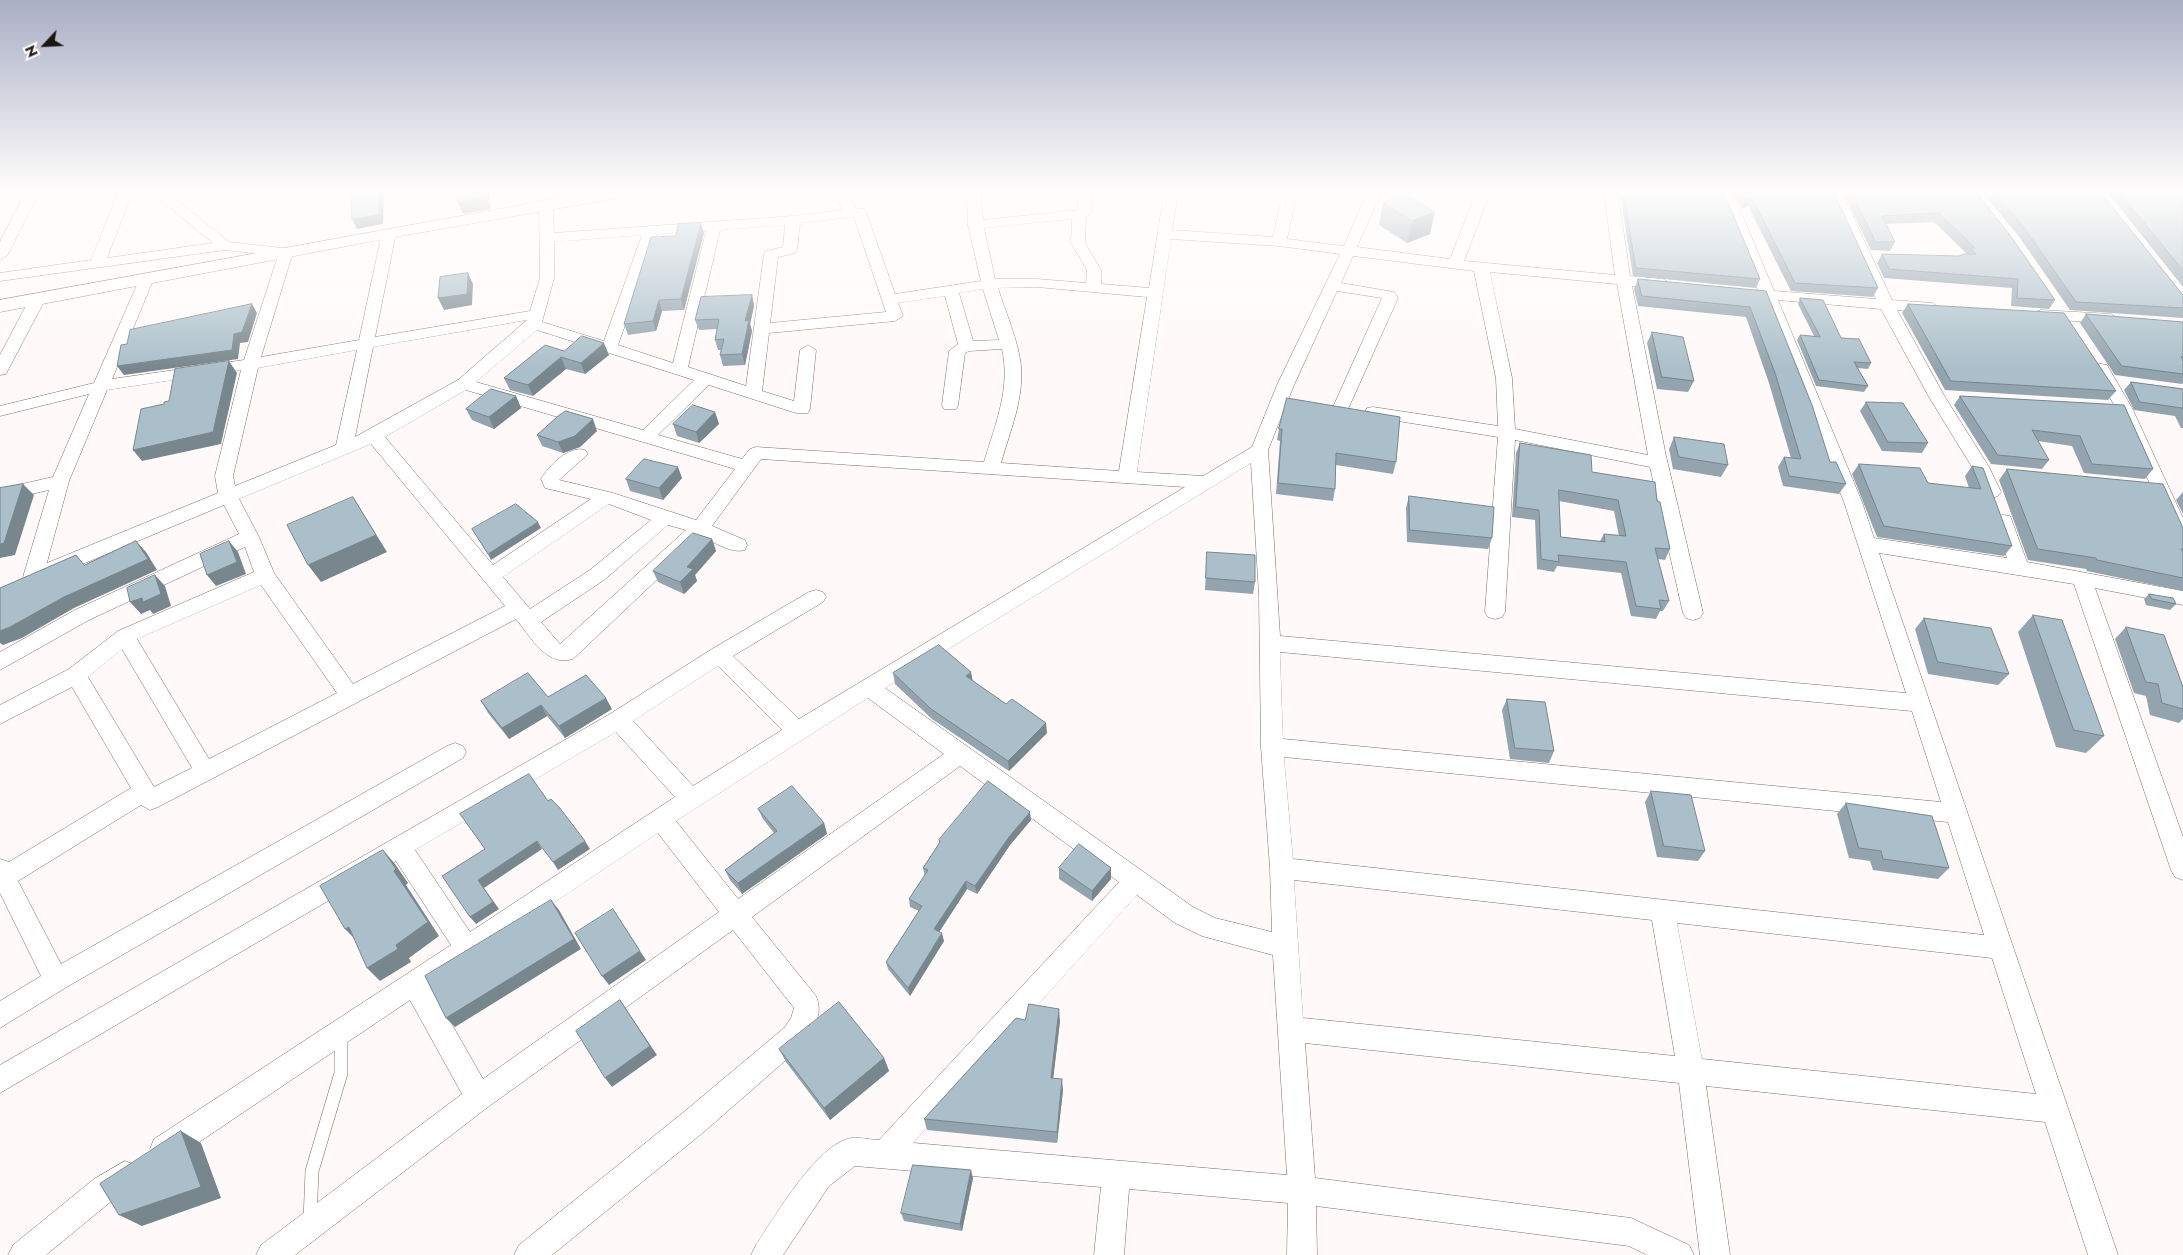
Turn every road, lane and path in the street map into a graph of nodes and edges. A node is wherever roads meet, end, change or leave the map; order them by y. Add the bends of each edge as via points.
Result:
1 (1350, 251) edge
2 (102, 252) edge
3 (185, 252) edge
4 (282, 252) edge
5 (286, 252) junction
6 (385, 252) edge
7 (548, 252) edge
8 (643, 252) edge
9 (708, 252) edge
10 (783, 252) edge
11 (872, 252) edge
12 (981, 252) edge
13 (1083, 252) edge
14 (1162, 252) edge
15 (1355, 252) edge
16 (1460, 252) edge
17 (1618, 252) edge
18 (1750, 252) edge
19 (1862, 252) edge
20 (1864, 256) junction
21 (1882, 256) edge
22 (1456, 263) junction
23 (97, 264) junction
24 (1481, 266) junction
25 (0, 277) edge
26 (147, 278) junction
27 (1622, 280) junction
28 (989, 284) junction
29 (1332, 286) junction
30 (1681, 286) edge
31 (1093, 288) junction
32 (951, 290) junction
33 (1156, 293) junction
34 (1739, 293) edge
35 (1768, 296) junction
36 (37, 300) junction
37 (889, 300) junction
38 (2054, 301) edge
39 (1888, 305) junction
40 (0, 306) edge
41 (1946, 309) edge
42 (2025, 314) edge
43 (2064, 316) junction
44 (535, 319) junction
45 (2124, 320) edge
46 (760, 329) junction
47 (2075, 332) edge
48 (366, 344) junction
49 (1008, 344) junction
50 (966, 346) junction
51 (609, 348) junction
52 (808, 350) dead end
53 (2092, 357) edge
54 (251, 364) junction
55 (0, 370) edge
56 (679, 370) junction
57 (706, 378) junction
58 (2109, 381) junction
59 (464, 384) junction
60 (2127, 384) dead end
61 (102, 386) junction
62 (753, 393) junction
63 (1938, 398) junction
64 (1957, 398) dead end
65 (950, 405) dead end
66 (1322, 405) edge
67 (2105, 407) edge
68 (1340, 408) junction
69 (2124, 408) junction
70 (0, 411) edge
71 (1507, 433) junction
72 (374, 436) junction
73 (644, 438) junction
74 (344, 449) junction
75 (1259, 450) junction
76 (579, 454) dead end
77 (1656, 462) junction
78 (746, 466) junction
79 (991, 468) junction
80 (1984, 471) junction
81 (2004, 473) dead end
82 (1127, 477) junction
83 (60, 481) junction
84 (1204, 482) junction
85 (2142, 486) edge
86 (2161, 488) junction
87 (2183, 493) edge
88 (0, 495) edge
89 (228, 496) junction
90 (608, 496) junction
91 (664, 518) junction
92 (700, 528) junction
93 (250, 537) junction
94 (2183, 538) edge
95 (1867, 544) junction
96 (738, 545) dead end
97 (2020, 567) junction
98 (265, 575) junction
99 (490, 575) junction
100 (33, 577) junction
101 (2082, 580) junction
102 (16, 585) edge
103 (816, 597) dead end
104 (2183, 598) edge
105 (1495, 612) dead end
106 (1693, 613) dead end
107 (524, 614) junction
108 (125, 636) junction
109 (1270, 643) junction
110 (719, 655) junction
111 (0, 662) edge
112 (76, 675) junction
113 (868, 687) junction
114 (350, 696) junction
115 (1920, 703) junction
116 (0, 715) edge
117 (618, 720) junction
118 (797, 731) junction
119 (1272, 747) junction
120 (456, 752) dead end
121 (960, 754) junction
122 (205, 771) junction
123 (144, 791) junction
124 (691, 798) junction
125 (1955, 814) junction
126 (661, 820) junction
127 (2178, 838) edge
128 (400, 847) junction
129 (1282, 868) junction
130 (2183, 870) edge
131 (1, 875) edge
132 (1135, 881) junction
133 (1663, 911) junction
134 (736, 914) junction
135 (1285, 947) junction
136 (466, 948) junction
137 (2001, 948) junction
138 (56, 980) junction
139 (414, 982) junction
140 (0, 1016) edge
141 (1291, 1030) junction
142 (341, 1031) junction
143 (1691, 1071) junction
144 (0, 1080) edge
145 (479, 1098) junction
146 (2054, 1109) junction
147 (884, 1155) junction
148 (1116, 1174) junction
149 (1302, 1190) junction
150 (310, 1226) junction
151 (23, 1255) edge
152 (271, 1255) edge
153 (529, 1255) edge
154 (766, 1255) edge
155 (1109, 1255) edge
156 (1302, 1255) edge
157 (1679, 1255) edge
158 (1714, 1255) edge
159 (2102, 1255) edge

1 - 29 street
2 - 23 street
3 - 23 street
4 - 5 street
5 - 26 street
5 - 54 street
6 - 48 street
7 - 44 street via 547,278
8 - 51 street
9 - 56 street
10 - 46 street via 771,254
11 - 37 street
12 - 28 street
13 - 31 street via 1094,270
14 - 33 street
15 - 22 street
16 - 22 street
17 - 27 street
18 - 35 street
19 - 20 street
20 - 21 street
20 - 39 street
22 - 24 street
23 - 25 street
24 - 27 street
24 - 71 street via 1504,378
26 - 36 street
26 - 61 street
27 - 30 street
27 - 77 street
28 - 31 street via 1037,283
28 - 32 street
28 - 49 street
29 - 68 street via 1389,295 1390,298
29 - 75 street via 1286,400
31 - 33 street
32 - 37 street
32 - 50 street
33 - 82 street
34 - 35 street
35 - 39 street
35 - 95 street via 1853,502
36 - 40 street
36 - 55 street
37 - 46 street via 894,316
38 - 43 street
39 - 41 street
39 - 63 street
42 - 43 street
43 - 45 street
43 - 47 street
44 - 48 street
44 - 51 street
44 - 59 street
46 - 62 street
48 - 54 street
48 - 74 street
49 - 50 street
49 - 79 street via 1013,374 1011,396
50 - 65 street via 957,351
51 - 56 street
52 - 62 street via 802,409
53 - 58 street
54 - 61 street
54 - 89 street via 224,476
56 - 57 street
57 - 62 street
57 - 73 street
58 - 60 street
58 - 69 street
59 - 72 street
59 - 73 street
61 - 70 street
61 - 83 street
63 - 64 street
63 - 80 street
66 - 68 street
67 - 69 street
68 - 71 street
69 - 86 street
71 - 77 street
71 - 105 street
72 - 74 street
72 - 99 street
73 - 78 street
74 - 89 street
75 - 84 street
75 - 109 street via 1270,595
76 - 90 street via 558,468 550,479 551,484
77 - 106 street
78 - 79 street via 756,453
78 - 92 street
79 - 82 street
80 - 81 street
80 - 97 street
82 - 84 street
83 - 88 street
83 - 100 street
84 - 113 street
85 - 86 street
86 - 87 street
86 - 94 street
89 - 93 street
89 - 100 street
90 - 91 street
90 - 99 street
91 - 92 street
91 - 107 street via 597,575
92 - 96 street
92 - 107 street via 566,654 554,651
93 - 98 street
93 - 111 street via 82,615
95 - 97 street
95 - 115 street
97 - 101 street
98 - 108 street
98 - 114 street
99 - 107 street
100 - 102 street
101 - 104 street
101 - 127 street
103 - 110 street
107 - 114 street
108 - 112 street
108 - 122 street
109 - 115 street
109 - 119 street
110 - 117 street
110 - 118 street
112 - 116 street
112 - 123 street
113 - 118 street
113 - 121 street
114 - 122 street
115 - 125 street
117 - 124 street
117 - 128 street
118 - 124 street
119 - 125 street
119 - 129 street
120 - 138 street
121 - 132 street
121 - 134 street
122 - 123 street via 150,800
123 - 131 street
124 - 126 street
125 - 137 street
126 - 134 street
126 - 136 street
127 - 130 street
128 - 136 street
128 - 144 street
129 - 133 street
129 - 135 street
131 - 138 street
132 - 135 street via 1184,915 1211,928
132 - 147 street
133 - 137 street
133 - 143 street
134 - 145 street
134 - 153 street via 807,1005 803,1024 793,1037 695,1121
135 - 141 street
136 - 139 street
137 - 146 street
138 - 140 street
139 - 142 street
139 - 145 street
141 - 143 street
141 - 149 street
142 - 150 lane via 342,1073 312,1171
142 - 151 street via 104,1189
143 - 146 street
143 - 158 street
145 - 150 street
146 - 159 street
147 - 148 street
147 - 154 street via 851,1152 819,1176
148 - 149 street
148 - 155 street
149 - 156 street
149 - 157 street via 1632,1232
150 - 152 street

